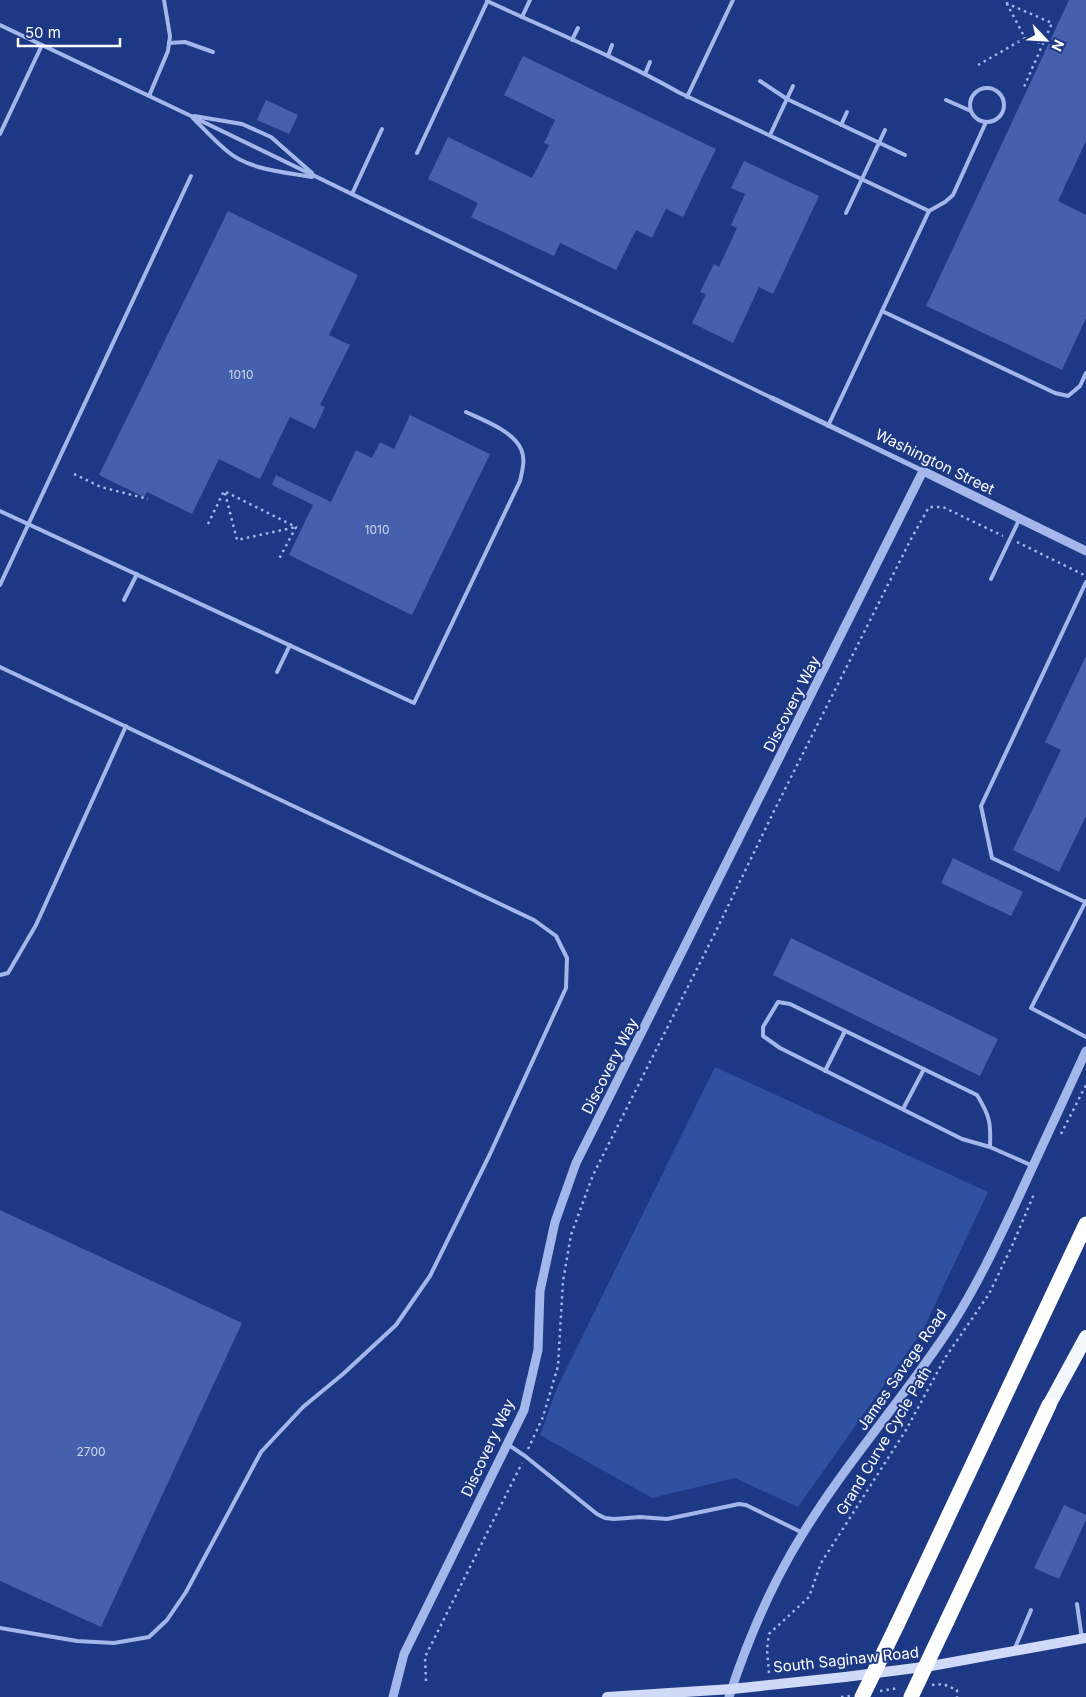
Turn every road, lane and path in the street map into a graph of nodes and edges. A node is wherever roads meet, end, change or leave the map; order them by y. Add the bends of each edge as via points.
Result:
1 (164, 0) edge
2 (488, 0) edge
3 (530, 0) edge
4 (733, 0) edge
5 (522, 17) junction
6 (0, 25) edge
7 (578, 28) dead end
8 (1025, 38) junction
9 (572, 40) junction
10 (169, 43) junction
11 (1043, 44) junction
12 (42, 45) junction
13 (612, 45) dead end
14 (213, 52) dead end
15 (608, 56) junction
16 (650, 62) dead end
17 (978, 65) dead end
18 (645, 74) junction
19 (760, 81) dead end
20 (793, 86) dead end
21 (1024, 87) dead end
22 (149, 96) junction
23 (687, 97) junction
24 (787, 99) junction
25 (946, 100) dead end
26 (847, 112) dead end
27 (971, 112) junction
28 (189, 115) junction
29 (986, 122) junction
30 (841, 125) junction
31 (382, 129) dead end
32 (885, 130) dead end
33 (0, 134) edge
34 (770, 135) junction
35 (879, 142) junction
36 (417, 152) dead end
37 (905, 155) dead end
38 (191, 176) dead end
39 (318, 178) junction
40 (862, 179) junction
41 (352, 194) junction
42 (930, 211) junction
43 (846, 213) dead end
44 (882, 311) junction
45 (1086, 373) edge
46 (772, 398) joint
47 (466, 412) dead end
48 (828, 426) junction
49 (924, 472) junction
50 (74, 474) dead end
51 (224, 491) junction
52 (148, 499) dead end
53 (0, 511) edge
54 (1020, 518) junction
55 (29, 524) junction
56 (208, 524) dead end
57 (296, 527) junction
58 (1010, 539) junction
59 (1086, 550) edge
60 (279, 559) dead end
61 (137, 574) junction
62 (1086, 576) edge
63 (991, 579) dead end
64 (1086, 582) edge
65 (0, 585) edge
66 (124, 600) dead end
67 (290, 645) junction
68 (0, 667) edge
69 (277, 672) dead end
70 (126, 726) junction
71 (1086, 901) edge
72 (0, 975) edge
73 (845, 1031) junction
74 (1086, 1037) edge
75 (1086, 1050) edge
76 (924, 1069) junction
77 (825, 1071) junction
78 (1086, 1085) edge
79 (903, 1109) junction
80 (1061, 1134) dead end
81 (990, 1147) junction
82 (1033, 1166) junction
83 (1034, 1194) dead end
84 (1086, 1224) edge
85 (1086, 1337) edge
86 (1049, 1405) joint
87 (507, 1444) junction
88 (526, 1456) junction
89 (803, 1533) junction
90 (1077, 1604) dead end
91 (1031, 1610) dead end
92 (0, 1628) edge
93 (1084, 1639) edge
94 (1014, 1650) junction
95 (426, 1681) dead end
96 (770, 1684) junction
97 (730, 1693) edge
98 (394, 1697) edge
99 (607, 1697) edge
100 (862, 1697) edge
101 (912, 1697) edge

1 - 10 lane
2 - 5 lane
2 - 36 lane
3 - 5 lane
4 - 23 lane
5 - 9 lane
6 - 12 lane
7 - 9 lane
8 - 11 path
8 - 11 path via 1006,2 1052,24
8 - 17 path
9 - 15 lane
10 - 14 lane via 185,42
10 - 22 lane via 164,64
11 - 21 path
12 - 22 lane
12 - 33 lane
13 - 15 lane
15 - 18 lane
16 - 18 lane
18 - 23 lane
19 - 24 lane
20 - 24 lane
22 - 28 lane
23 - 34 lane
24 - 30 lane
24 - 34 lane
25 - 27 lane
26 - 30 lane
27 - 29 lane via 976,119
27 - 29 lane via 972,95 990,88 997,91 1002,97 1003,111 994,121
28 - 39 lane
28 - 39 lane via 242,124 272,137
28 - 39 lane via 228,153 242,160 257,167
29 - 42 lane via 953,195
30 - 35 lane
31 - 41 lane
32 - 35 lane
34 - 40 lane
35 - 37 lane
35 - 40 lane
38 - 55 lane
39 - 41 lane
40 - 42 lane
40 - 43 lane
41 - 46 lane
42 - 44 lane
44 - 45 lane via 1055,393 1068,396 1080,386
44 - 48 lane
46 - 48 street, Washington Street
47 - 67 lane via 508,435 521,449 524,464 520,481 414,702
48 - 49 street, Washington Street
49 - 54 street, Washington Street
49 - 87 street, Discovery Way via 576,1163 554,1222 540,1291 538,1350 524,1410
50 - 52 path via 101,487
51 - 56 path
51 - 57 path
51 - 57 path via 237,540
53 - 55 lane
54 - 58 lane
54 - 59 street, Washington Street
55 - 61 lane
55 - 65 lane
57 - 60 path
58 - 62 path
58 - 63 lane
58 - 88 path via 943,507 929,507 912,539 594,1175 571,1235 563,1281 558,1366 543,1416
61 - 66 lane
61 - 67 lane
64 - 71 lane via 981,806 992,858
67 - 69 lane
68 - 70 lane
70 - 72 lane via 36,925 8,973
70 - 92 lane via 534,920 556,936 567,958 566,988 430,1276 396,1325 303,1406 261,1452 186,1592 167,1620 149,1637 114,1643 77,1641
71 - 74 lane via 1031,1008
73 - 76 lane
73 - 77 lane
73 - 77 lane via 790,1004 778,1002 763,1027 763,1036
75 - 82 street, James Savage Road
76 - 79 lane
76 - 81 lane via 977,1095 991,1124
77 - 79 lane
78 - 80 path
79 - 81 lane via 962,1138
81 - 82 lane
82 - 89 street, James Savage Road via 983,1271 957,1316
83 - 96 path, Grand Curve Cycle Path via 989,1294 946,1358 906,1430 821,1563 809,1597 769,1634
84 - 100 highway, bridge
85 - 86 highway
86 - 101 highway, bridge
87 - 88 lane
87 - 98 street, Discovery Way via 404,1654
88 - 89 lane via 605,1518 667,1519 739,1504
88 - 95 path via 425,1657
89 - 97 street, James Savage Road via 782,1569
90 - 93 lane
91 - 94 lane
93 - 94 main road, South Saginaw Road
94 - 96 main road, South Saginaw Road via 932,1666
96 - 97 main road, South Saginaw Road
97 - 99 main road, South Saginaw Road

